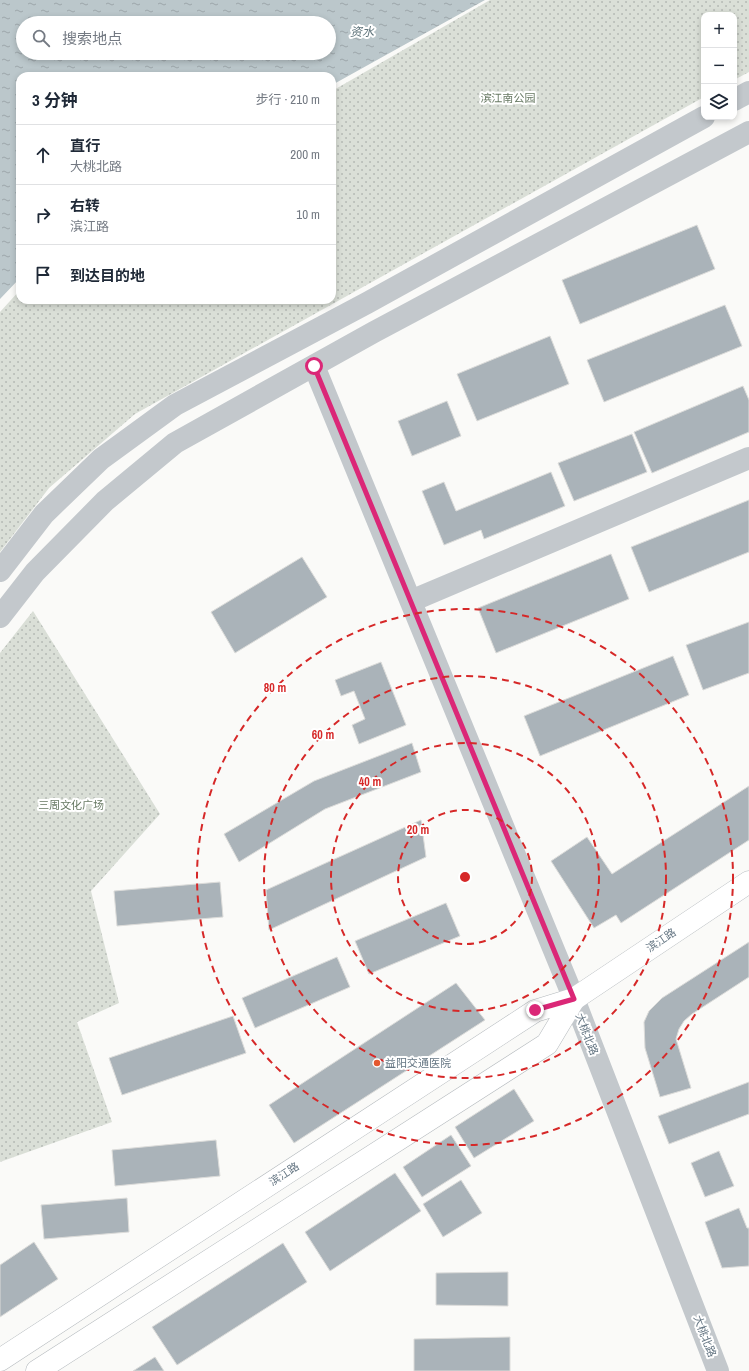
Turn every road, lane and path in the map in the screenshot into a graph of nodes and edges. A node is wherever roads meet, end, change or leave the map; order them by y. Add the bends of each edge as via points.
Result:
1 (749, 92) edge
2 (737, 98) edge
3 (701, 119) edge
4 (749, 132) edge
5 (314, 366) junction
6 (749, 458) edge
7 (0, 571) edge
8 (411, 601) junction
9 (0, 617) edge
10 (749, 882) edge
11 (574, 999) junction
12 (0, 1360) edge
13 (37, 1371) edge
14 (718, 1371) edge

1 - 2 street
3 - 7 street via 367,303 175,405 101,459 44,514
4 - 5 street
5 - 8 street, 大桃北路
5 - 9 street via 175,443 105,501 35,572
6 - 8 street
8 - 11 street, 大桃北路
10 - 11 main road, 滨江路
11 - 12 main road, 滨江路 via 535,1010
11 - 13 main road, 滨江路 via 547,1044
11 - 14 street, 大桃北路

